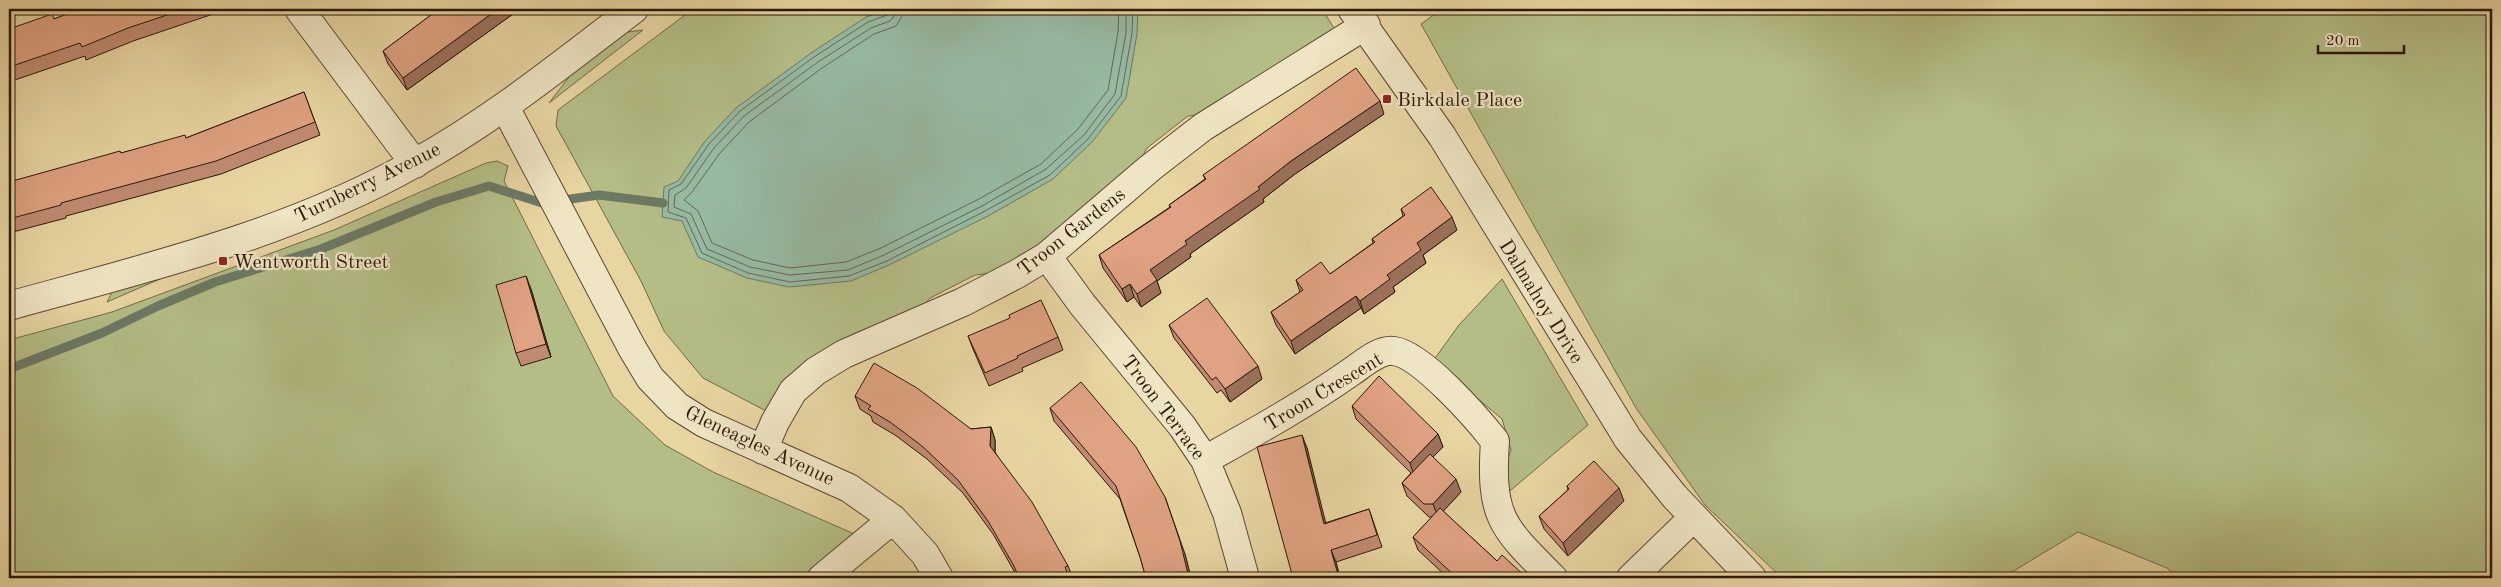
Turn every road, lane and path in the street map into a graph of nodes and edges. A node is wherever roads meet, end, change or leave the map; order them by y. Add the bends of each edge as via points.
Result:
1 (298, 9) edge
2 (634, 9) edge
3 (1359, 17) edge
4 (505, 107) junction
5 (415, 164) junction
6 (1047, 256) junction
7 (9, 306) edge
8 (763, 450) junction
9 (1205, 460) junction
10 (1694, 517) junction
11 (893, 519) junction
12 (822, 578) edge
13 (940, 578) edge
14 (1245, 578) edge
15 (1553, 578) edge
16 (1631, 578) edge
17 (1752, 578) edge

1 - 5 street
2 - 4 street, Turnberry Avenue
3 - 6 street, Troon Gardens via 1203,127
3 - 10 street, Dalmahoy Drive via 1442,136 1628,439
4 - 5 street, Turnberry Avenue
4 - 8 street, Gleneagles Avenue via 650,378 677,406 704,423
5 - 7 street, Turnberry Avenue via 322,209 241,238
6 - 8 street, Troon Gardens via 963,302 844,354 816,371 794,391
6 - 9 street, Troon Terrace via 1182,426
8 - 11 street, Gleneagles Avenue via 849,488
9 - 14 street, Troon Terrace via 1227,513
9 - 15 street, Troon Crescent via 1318,395 1375,355 1393,351 1412,358 1426,369 1495,441 1492,477 1498,512 1515,540
10 - 16 street
10 - 17 street, Dalmahoy Drive
11 - 12 street
11 - 13 street, Gleneagles Avenue via 925,554

